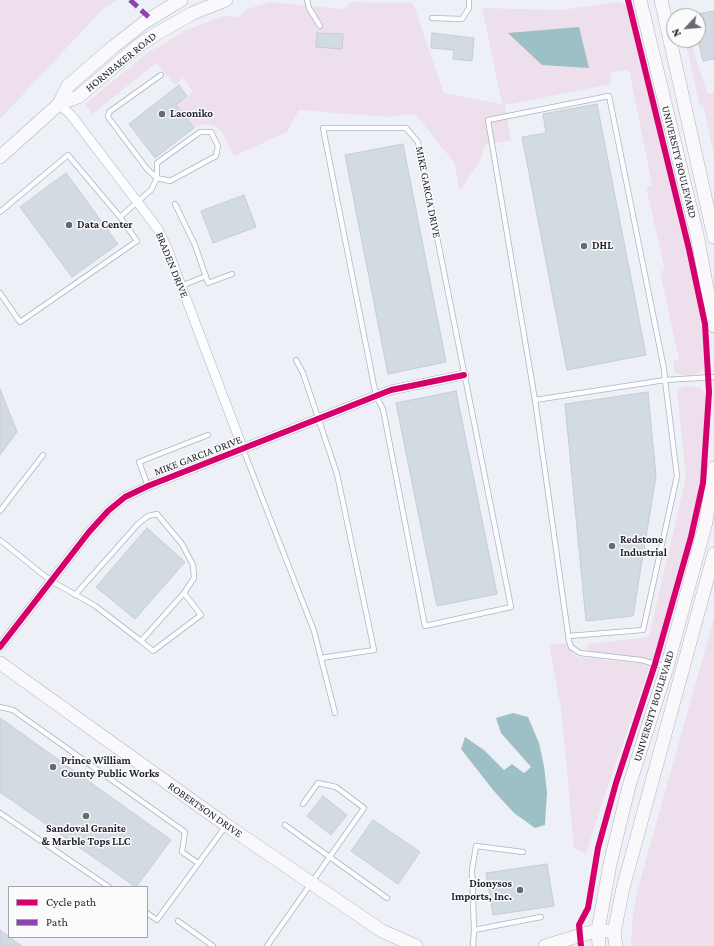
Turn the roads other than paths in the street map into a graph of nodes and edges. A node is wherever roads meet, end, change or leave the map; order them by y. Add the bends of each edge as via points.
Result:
1 (182, 0) edge
2 (226, 0) edge
3 (307, 0) edge
4 (469, 0) edge
5 (640, 0) edge
6 (661, 0) edge
7 (432, 18) dead end
8 (320, 26) dead end
9 (161, 75) dead end
10 (59, 104) junction
11 (0, 157) edge
12 (156, 178) junction
13 (137, 200) junction
14 (174, 204) dead end
15 (0, 212) edge
16 (120, 216) junction
17 (714, 237) edge
18 (232, 274) dead end
19 (206, 276) junction
20 (181, 286) junction
21 (0, 293) edge
22 (714, 326) edge
23 (296, 360) dead end
24 (464, 375) junction
25 (714, 377) edge
26 (665, 380) junction
27 (376, 396) junction
28 (535, 400) junction
29 (319, 419) junction
30 (208, 435) dead end
31 (243, 449) junction
32 (43, 455) dead end
33 (714, 468) edge
34 (148, 486) junction
35 (0, 511) edge
36 (0, 540) edge
37 (714, 554) edge
38 (51, 581) junction
39 (184, 593) junction
40 (75, 595) junction
41 (568, 636) junction
42 (141, 641) junction
43 (0, 647) edge
44 (321, 658) junction
45 (0, 663) edge
46 (667, 667) junction
47 (0, 707) edge
48 (335, 713) dead end
49 (303, 804) dead end
50 (0, 813) edge
51 (226, 825) junction
52 (285, 825) dead end
53 (523, 852) dead end
54 (330, 857) junction
55 (198, 863) junction
56 (310, 882) junction
57 (108, 886) edge
58 (387, 898) dead end
59 (148, 914) edge
60 (541, 917) dead end
61 (178, 921) dead end
62 (474, 930) junction
63 (598, 930) junction
64 (614, 933) junction
65 (214, 946) edge
66 (267, 946) edge
67 (416, 946) edge
68 (473, 946) edge
69 (545, 946) edge
70 (599, 946) edge
71 (616, 946) edge

1 - 10 main road, HORNBAKER ROAD via 145,22 113,47 68,86
2 - 10 main road, HORNBAKER ROAD via 193,13 156,34 78,97
3 - 8 lane
4 - 7 lane via 469,8 462,19
5 - 22 main road, UNIVERSITY BOULEVARD via 697,235
6 - 17 main road, UNIVERSITY BOULEVARD
9 - 12 lane via 109,112 108,117
10 - 11 main road, HORNBAKER ROAD
10 - 13 street, BRADEN DRIVE via 71,115
12 - 12 lane via 170,181 216,156 218,146 211,132 200,132 157,163
12 - 13 lane via 151,190
13 - 16 lane
13 - 20 street, BRADEN DRIVE via 158,230
14 - 19 lane via 195,245
15 - 16 lane via 68,155
16 - 21 lane via 137,241 20,322
18 - 19 lane via 208,283
19 - 20 lane
20 - 31 street, BRADEN DRIVE
23 - 29 lane
24 - 27 street, MIKE GARCIA DRIVE via 390,390
24 - 27 lane, MIKE GARCIA DRIVE via 511,607 425,626 383,409
24 - 27 lane, MIKE GARCIA DRIVE via 418,142 406,128 323,128
25 - 26 lane
26 - 28 lane
26 - 28 lane via 609,96 488,120
26 - 41 lane via 677,476 643,630
27 - 29 street, MIKE GARCIA DRIVE
28 - 41 lane
29 - 31 street, MIKE GARCIA DRIVE
29 - 44 lane via 337,474 374,650
30 - 34 lane via 139,462
31 - 34 street, MIKE GARCIA DRIVE
31 - 44 lane via 314,631
32 - 35 lane
33 - 46 main road, UNIVERSITY BOULEVARD via 706,522
34 - 38 street, MIKE GARCIA DRIVE via 125,497 108,510
36 - 38 lane
37 - 64 main road, UNIVERSITY BOULEVARD via 642,815
38 - 40 lane
38 - 43 street, MIKE GARCIA DRIVE
39 - 40 lane via 194,578 193,565 182,544 157,514 148,516 138,524
39 - 42 lane
39 - 42 lane via 201,615 153,651
40 - 42 lane
41 - 46 lane via 571,647 580,653 641,660
44 - 48 lane
45 - 51 main road, ROBERTSON DRIVE
46 - 63 main road, UNIVERSITY BOULEVARD via 629,786 610,864
47 - 55 lane via 13,710 185,832 182,852
49 - 54 lane via 318,782 336,788 364,808
50 - 57 lane
51 - 55 lane
51 - 56 main road, ROBERTSON DRIVE
52 - 54 lane
53 - 62 lane via 476,846 472,870
54 - 56 lane
54 - 58 lane
55 - 59 lane via 157,920
56 - 66 lane
56 - 67 main road, ROBERTSON DRIVE via 382,931
60 - 62 lane
61 - 65 lane
62 - 68 lane
63 - 64 main road
63 - 69 main road
63 - 70 main road, UNIVERSITY BOULEVARD
64 - 71 main road, UNIVERSITY BOULEVARD

